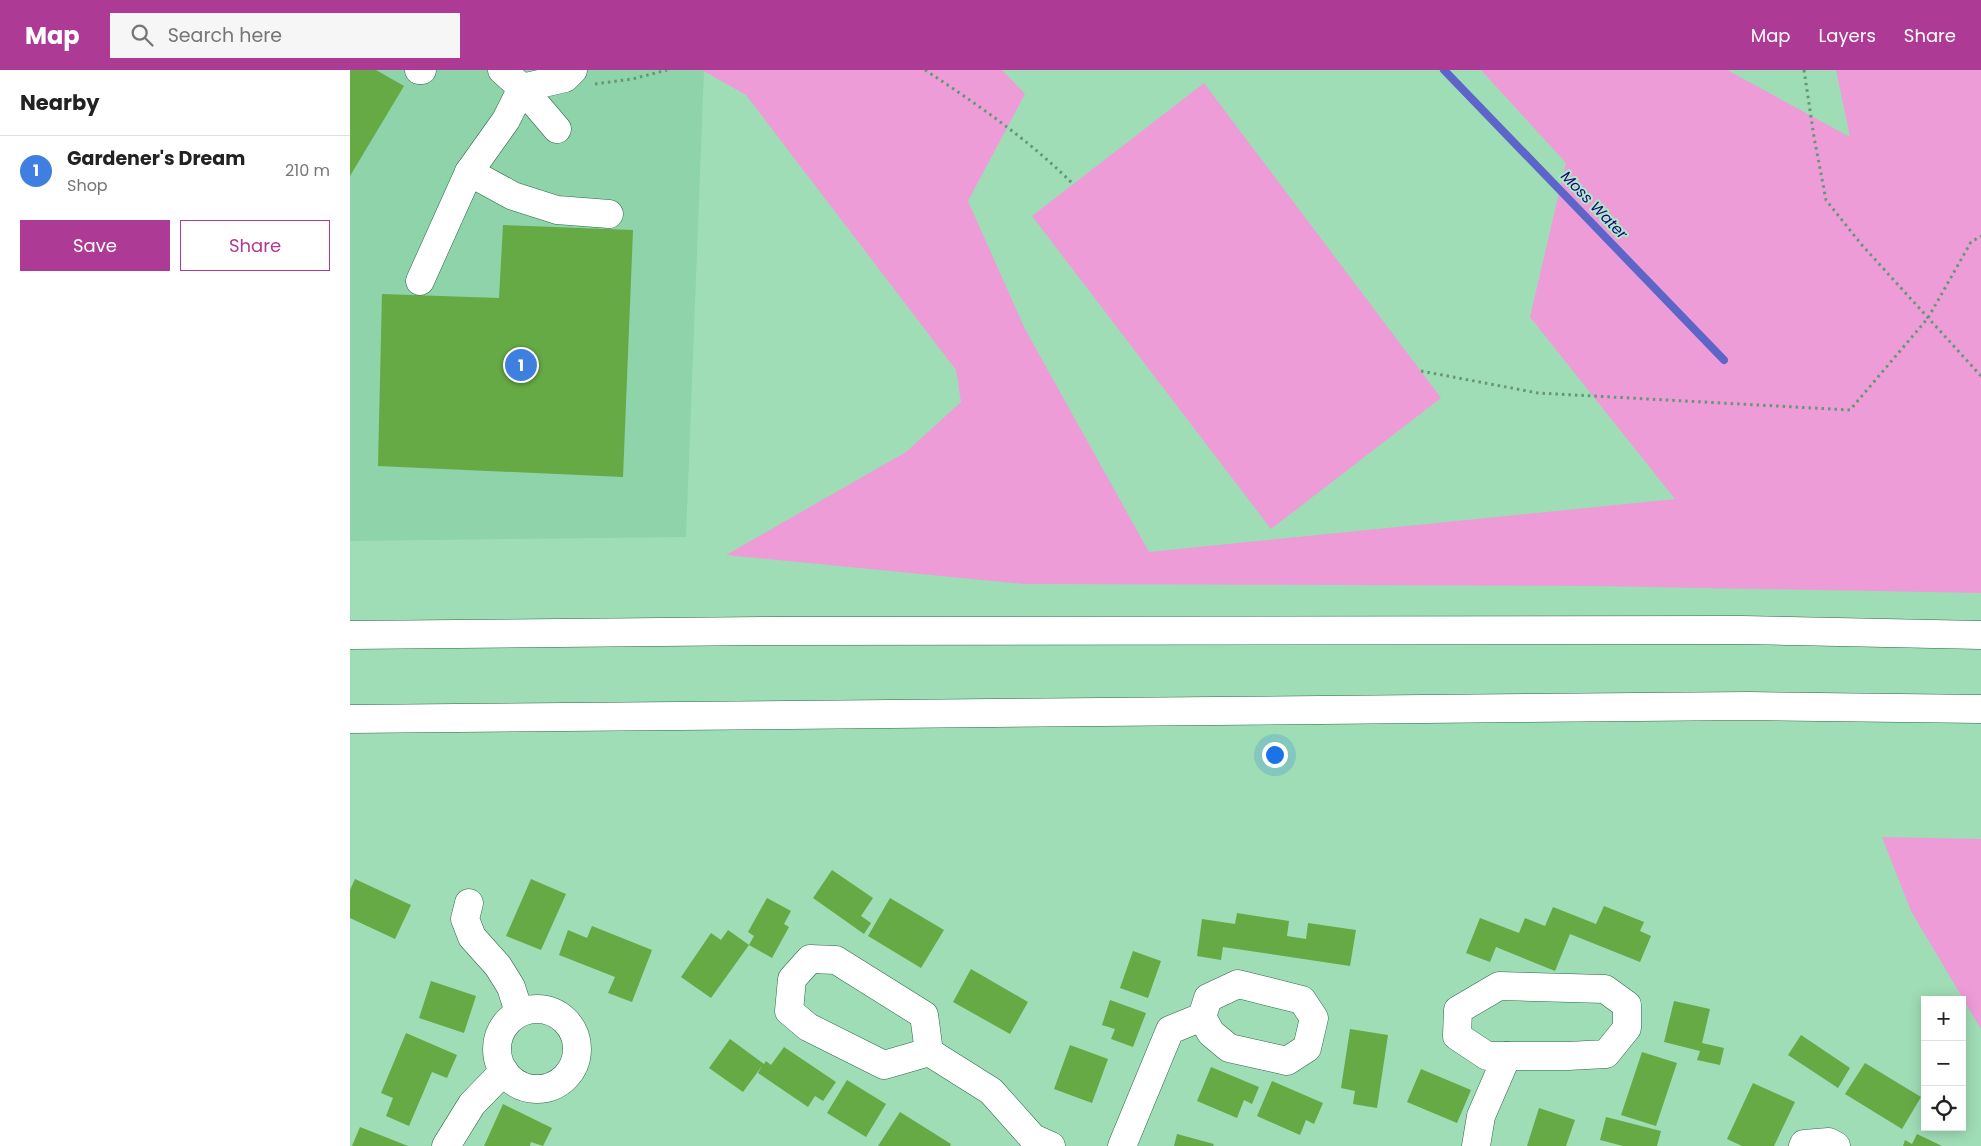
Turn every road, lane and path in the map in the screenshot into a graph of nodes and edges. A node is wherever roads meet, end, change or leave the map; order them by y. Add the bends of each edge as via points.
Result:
1 (667, 70) edge
2 (926, 70) edge
3 (1804, 70) edge
4 (569, 74) edge
5 (512, 79) edge
6 (557, 128) dead end
7 (469, 172) junction
8 (1073, 184) dead end
9 (610, 214) dead end
10 (1981, 236) edge
11 (420, 281) dead end
12 (1928, 318) junction
13 (1421, 371) dead end
14 (1981, 376) edge
15 (350, 635) edge
16 (1981, 635) edge
17 (1981, 709) edge
18 (350, 719) edge
19 (469, 903) dead end
20 (519, 1012) junction
21 (1202, 1017) dead end
22 (929, 1052) junction
23 (1507, 1056) junction
24 (504, 1071) junction
25 (446, 1146) edge
26 (1051, 1146) edge
27 (1122, 1146) edge
28 (1476, 1146) edge
29 (1803, 1146) edge
30 (1836, 1146) edge

1 - 4 path via 632,80 592,84
2 - 8 path via 1022,138
3 - 12 path via 1826,200 1860,244
4 - 5 main road
5 - 6 main road
5 - 7 main road via 506,120
7 - 9 main road via 513,196 557,210
7 - 11 main road
10 - 12 path via 1971,242
12 - 13 path via 1850,410 1538,394
12 - 14 path
15 - 16 main road via 1672,630
17 - 18 main road via 1728,706
19 - 20 main road via 465,919 472,937 498,966 511,987
20 - 24 main road via 508,1020 498,1038 498,1059
20 - 24 main road via 533,1008 559,1015 576,1035 576,1061 561,1082 536,1090 512,1081
21 - 27 main road via 1170,1030
22 - 22 main road via 884,1065 808,1027 789,1012 792,979 810,959 836,960 924,1015
22 - 26 main road via 991,1091 1033,1138
23 - 23 main road via 1487,1056 1457,1036 1458,1010 1499,986 1605,989 1627,1005 1627,1028 1606,1054
23 - 28 main road via 1481,1116
24 - 25 main road via 472,1104
29 - 30 main road via 1829,1142

